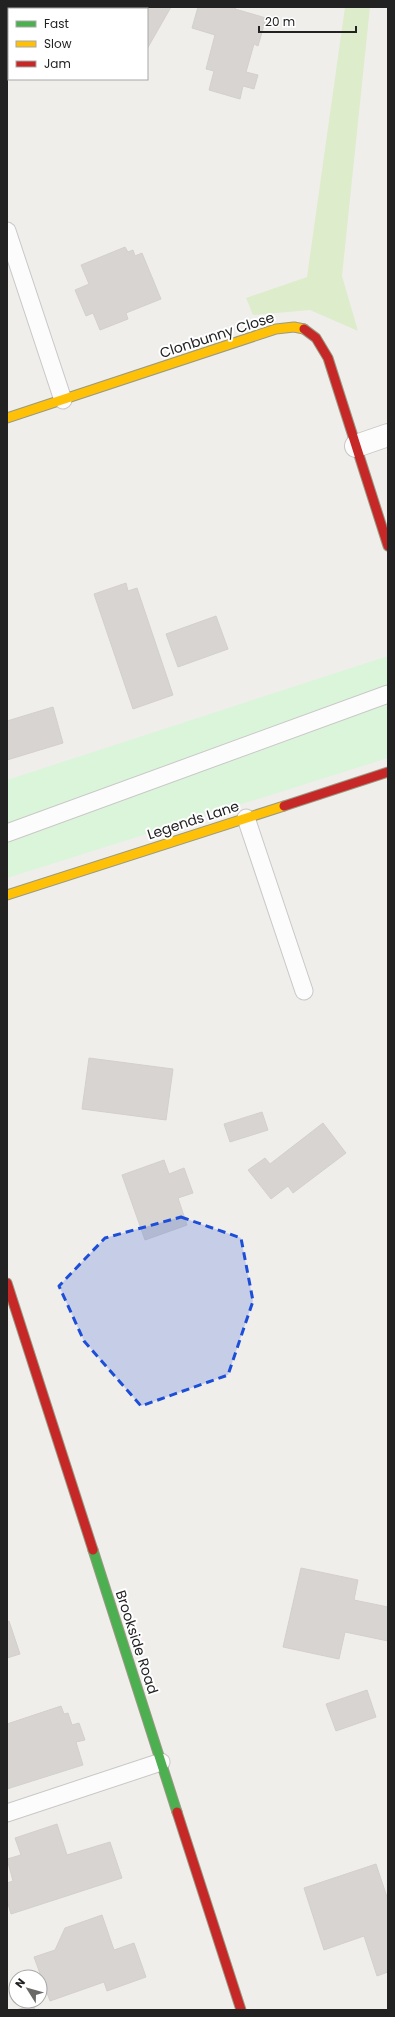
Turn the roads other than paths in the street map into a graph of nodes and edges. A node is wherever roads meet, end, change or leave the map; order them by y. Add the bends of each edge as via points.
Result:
1 (7, 232) edge
2 (63, 400) junction
3 (7, 418) edge
4 (388, 435) edge
5 (356, 446) junction
6 (388, 546) edge
7 (388, 694) edge
8 (388, 772) edge
9 (246, 818) junction
10 (7, 833) edge
11 (7, 895) edge
12 (304, 991) dead end
13 (7, 1283) edge
14 (12, 1315) edge
15 (161, 1762) junction
16 (7, 1813) edge
17 (241, 2010) edge

1 - 2 lane
2 - 3 street, Clonbunny Close
2 - 5 street, Clonbunny Close via 276,329 296,327 313,335 323,347
4 - 5 street
5 - 6 street, Clonbunny Close
7 - 10 lane
8 - 9 street, Legends Lane
9 - 11 street, Legends Lane
9 - 12 lane
13 - 14 street, Brookside Road
14 - 15 street, Brookside Road
15 - 16 lane
15 - 17 street, Brookside Road

